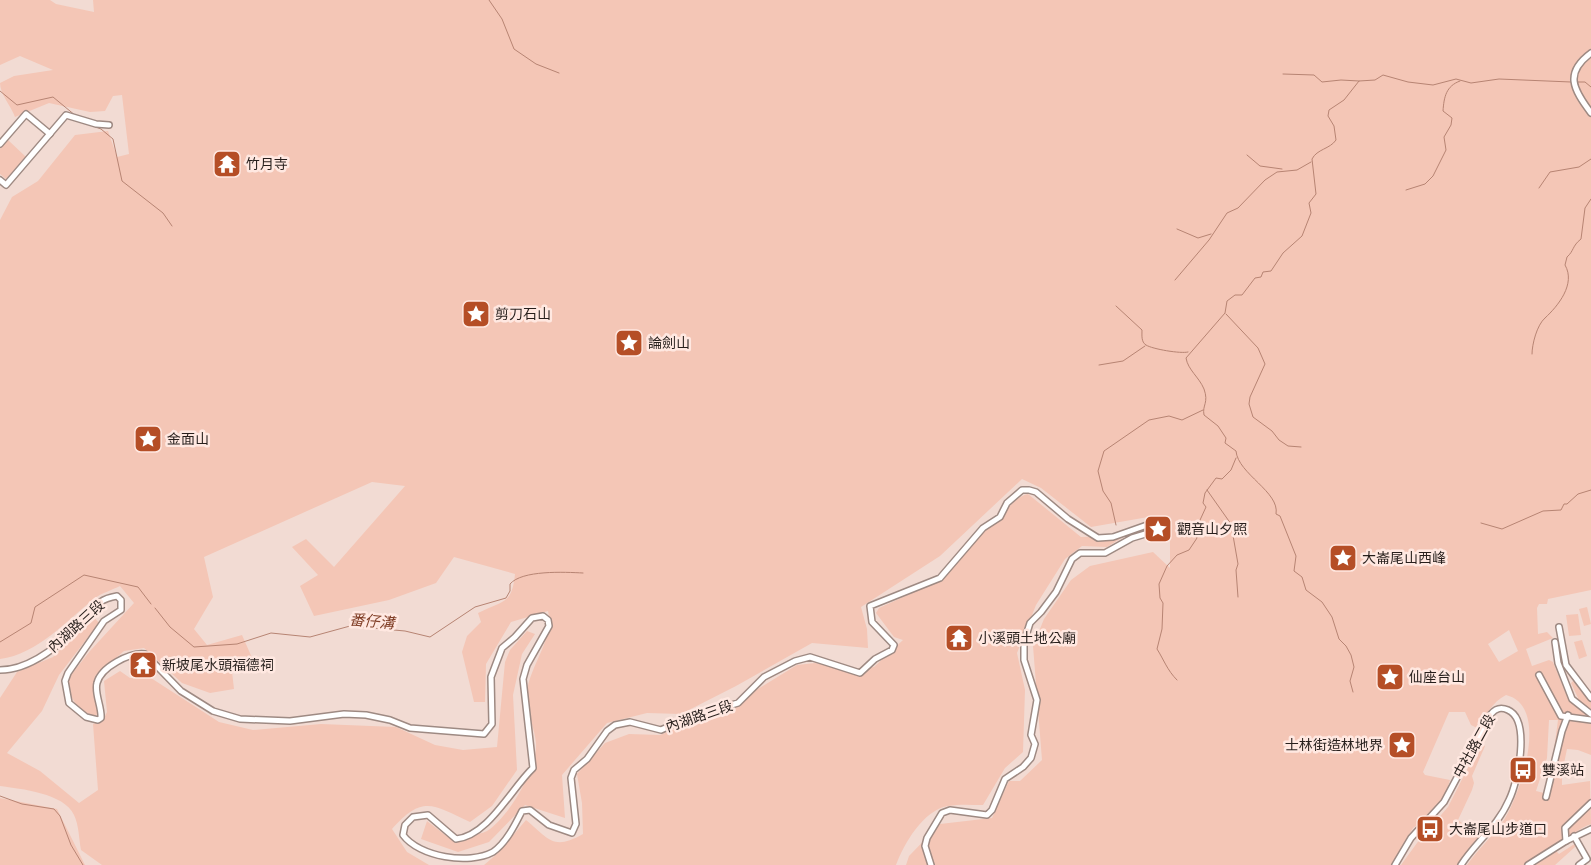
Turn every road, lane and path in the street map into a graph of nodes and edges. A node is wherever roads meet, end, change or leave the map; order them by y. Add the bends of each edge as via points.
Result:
1 (1591, 53) edge
2 (1591, 113) edge
3 (109, 125) dead end
4 (50, 134) junction
5 (0, 144) edge
6 (0, 180) edge
7 (1559, 627) dead end
8 (1555, 642) dead end
9 (0, 670) edge
10 (1538, 675) dead end
11 (1591, 698) edge
12 (1591, 714) edge
13 (1568, 715) junction
14 (1591, 720) edge
15 (1546, 797) dead end
16 (1591, 803) edge
17 (1591, 829) edge
18 (1574, 836) junction
19 (1566, 841) junction
20 (464, 858) junction
21 (465, 865) edge
22 (931, 865) edge
23 (1395, 865) edge
24 (1461, 865) edge
25 (1528, 865) edge
26 (1579, 865) edge

1 - 2 street via 1574,69 1574,83
3 - 4 street via 66,115
4 - 5 street via 26,114
4 - 6 street via 6,185
7 - 11 street via 1566,665
8 - 12 street via 1558,663 1572,698
9 - 20 street, 內湖路三段 via 12,670 53,649 83,622 97,603 116,596 121,600 122,610 104,621 65,681 69,704 86,717 102,718 96,684 100,675 120,660 140,653 145,654 181,690 213,711 240,719 290,721 344,714 366,715 410,728 484,734 492,724 491,677 502,648 532,618 543,616 549,626 523,679 533,768 486,825 468,838 456,839 428,815 413,817 405,825 403,835 424,852
10 - 13 street via 1560,716
13 - 14 street
13 - 15 street
16 - 19 street via 1565,828
17 - 18 street
18 - 19 street
18 - 26 street via 1587,859
19 - 25 street
20 - 21 street
20 - 22 street, 內湖路三段 via 495,851 511,832 522,811 530,810 549,825 572,833 576,824 570,778 615,725 630,722 661,730 687,718 738,703 764,677 810,657 860,673 875,658 892,650 894,645 872,622 870,606 940,578 983,528 1000,517 1007,503 1022,490 1036,492 1068,519 1098,538 1153,526 1152,532 1132,538 1105,553 1080,553 1072,559 1056,592 1030,623 1024,642 1024,660 1037,700 1030,735 1034,744 1030,758 1005,780 987,815 950,810 942,813 925,846
23 - 24 street, 中社路二段 via 1412,838 1444,802 1491,714 1504,709 1515,714 1520,726 1515,782 1498,820

